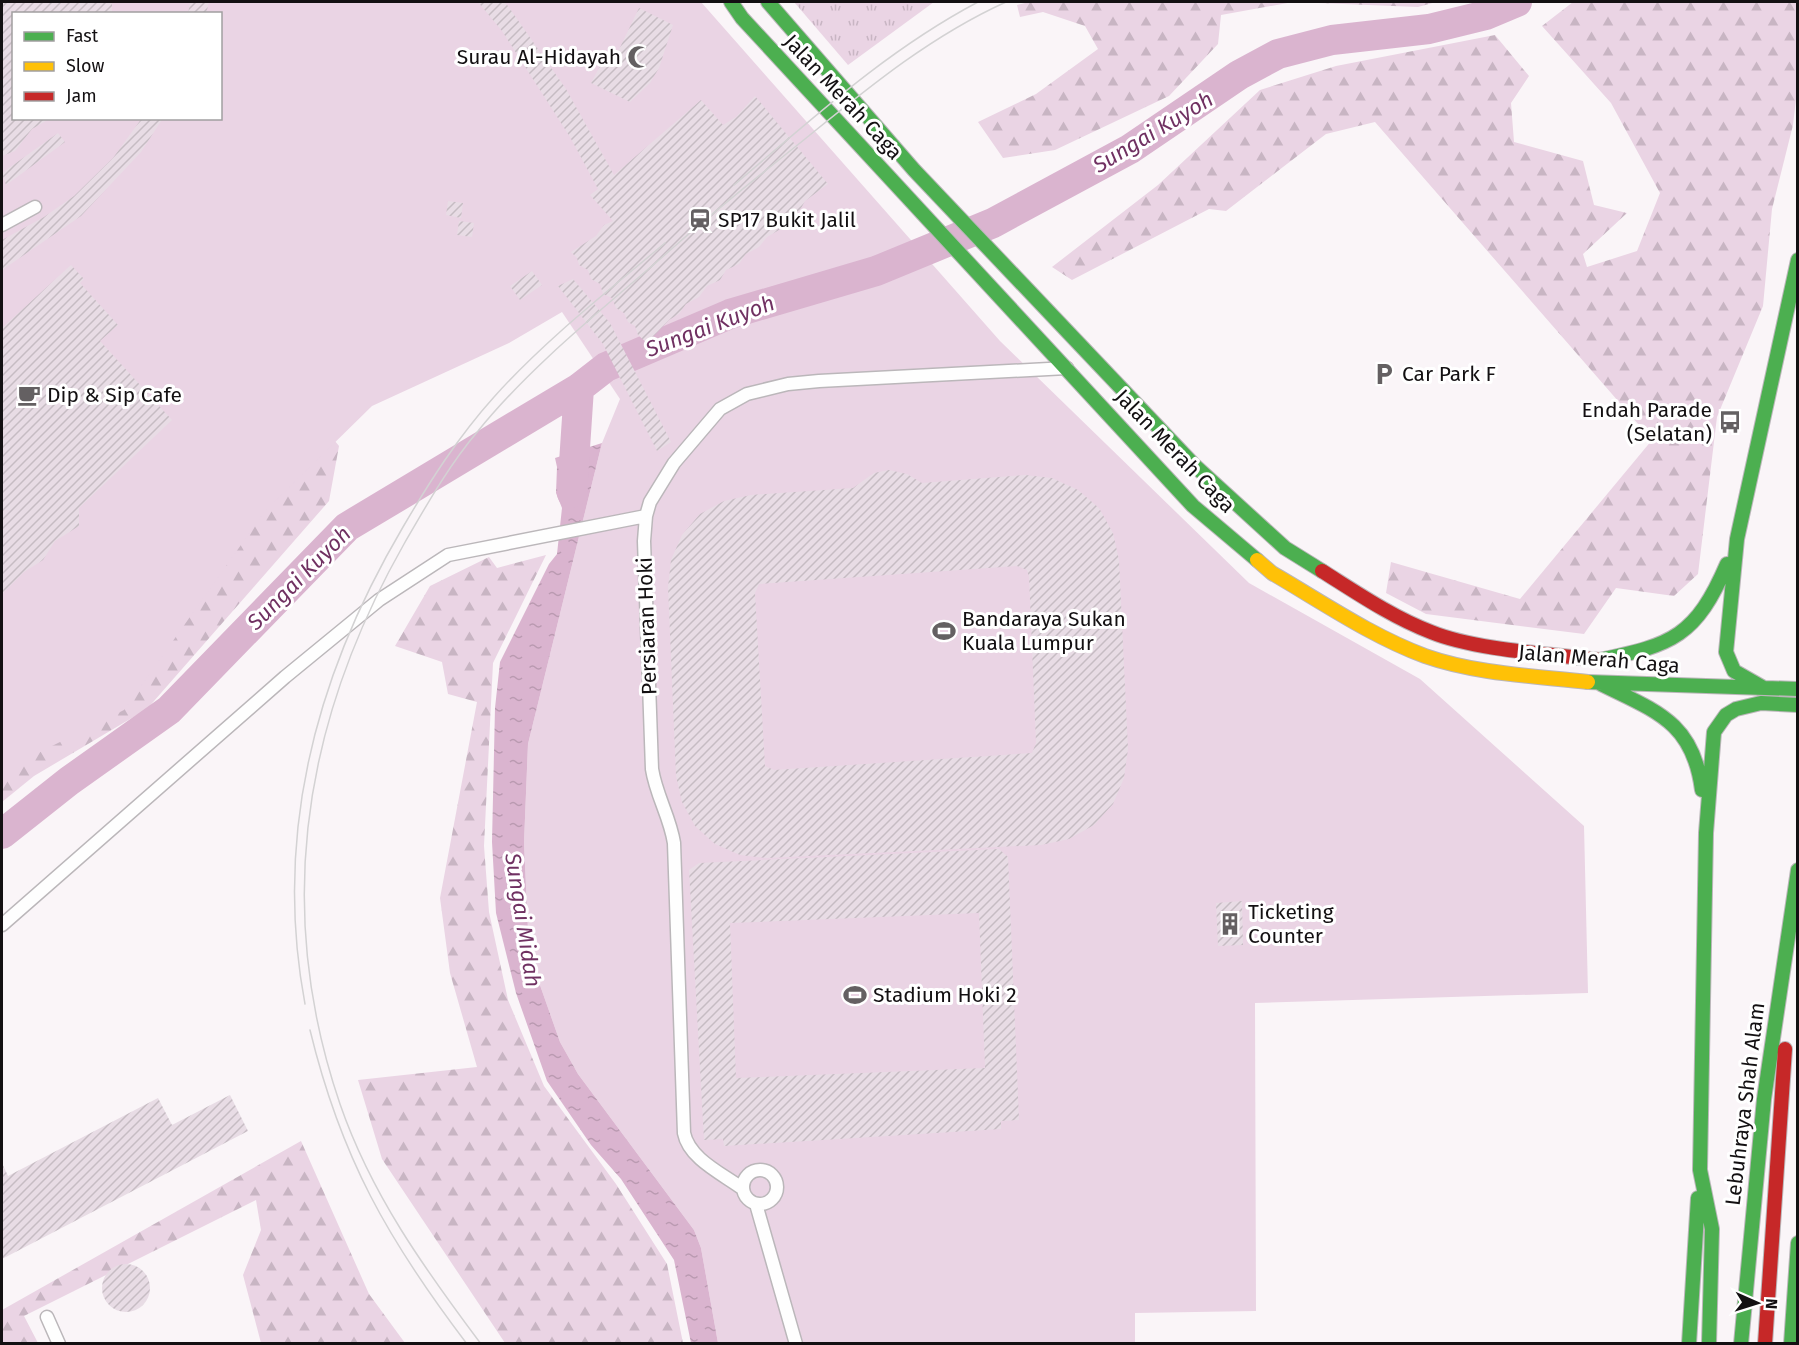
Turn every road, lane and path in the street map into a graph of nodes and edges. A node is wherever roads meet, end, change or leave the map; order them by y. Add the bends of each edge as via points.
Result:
1 (731, 2) edge
2 (768, 2) edge
3 (35, 207) dead end
4 (2, 225) edge
5 (1797, 260) edge
6 (1067, 369) junction
7 (646, 516) junction
8 (1737, 539) junction
9 (1599, 683) junction
10 (1762, 687) junction
11 (1797, 689) edge
12 (1797, 705) edge
13 (1706, 833) junction
14 (1797, 870) edge
15 (1796, 886) edge
16 (2, 925) edge
17 (1700, 1170) junction
18 (743, 1189) junction
19 (756, 1204) junction
20 (1797, 1243) edge
21 (47, 1317) dead end
22 (59, 1344) edge
23 (796, 1344) edge
24 (1689, 1344) edge
25 (1709, 1344) edge
26 (1741, 1344) edge
27 (1765, 1344) edge
28 (1791, 1344) edge

1 - 6 main road, Jalan Merah Caga
2 - 8 main road, Jalan Merah Caga via 914,170 1195,466 1286,548 1382,608 1432,633 1488,646 1599,660 1646,651 1674,640 1696,622 1714,598
3 - 4 street
5 - 8 main road
6 - 7 street, Persiaran Hoki via 819,381 747,394 720,409 707,422 661,482
6 - 9 main road, Jalan Merah Caga via 1193,506 1272,573 1374,632 1426,656 1487,670
7 - 16 street via 448,555 379,600 285,677
7 - 18 street, Persiaran Hoki via 652,769 674,843 684,1133 693,1152
8 - 10 main road via 1726,652 1730,668
9 - 10 main road, Jalan Merah Caga
9 - 13 main road via 1634,701 1688,742 1700,770
10 - 11 main road, Jalan Merah Caga
12 - 13 main road via 1761,703 1736,709 1718,726
13 - 17 main road
14 - 15 main road, Lebuhraya Shah Alam
15 - 26 main road, Lebuhraya Shah Alam via 1764,1098
15 - 27 main road
17 - 24 main road
17 - 25 main road via 1712,1229
18 - 19 street via 747,1199
18 - 19 street via 745,1179 753,1171 764,1170 773,1176 775,1196 767,1203
19 - 23 street
20 - 28 main road
21 - 22 street

